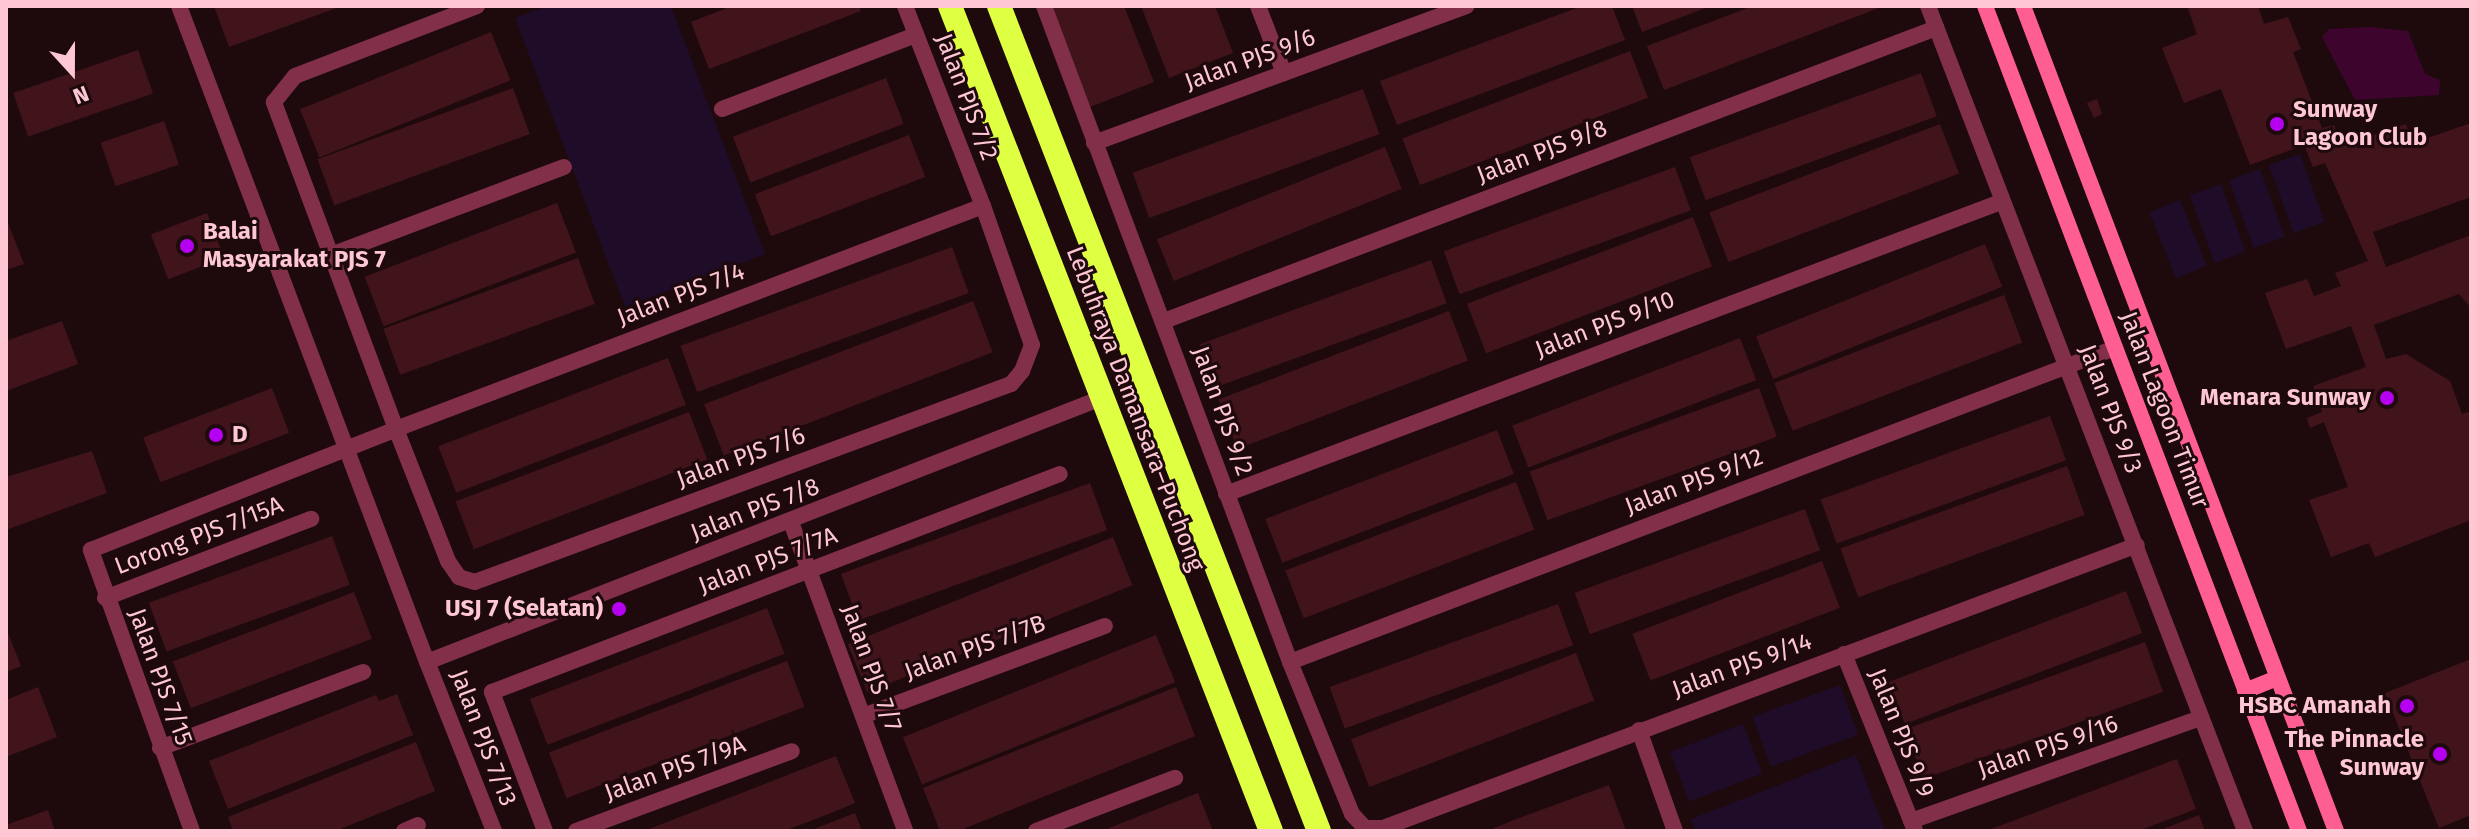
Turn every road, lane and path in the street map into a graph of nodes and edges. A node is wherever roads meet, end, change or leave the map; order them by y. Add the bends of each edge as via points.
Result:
1 (179, 6) edge
2 (477, 6) edge
3 (905, 6) edge
4 (950, 6) edge
5 (999, 6) edge
6 (1044, 6) edge
7 (1258, 6) edge
8 (1467, 6) edge
9 (1928, 6) edge
10 (1985, 6) edge
11 (2023, 6) edge
12 (1936, 28) junction
13 (916, 35) junction
14 (1284, 73) junction
15 (722, 109) dead end
16 (1094, 143) junction
17 (564, 167) dead end
18 (2001, 202) junction
19 (983, 206) junction
20 (331, 255) junction
21 (1164, 321) junction
22 (2115, 348) junction
23 (2067, 366) junction
24 (1099, 399) junction
25 (396, 429) junction
26 (341, 446) junction
27 (1060, 474) dead end
28 (1226, 494) junction
29 (311, 519) dead end
30 (791, 522) junction
31 (2137, 545) junction
32 (809, 571) junction
33 (105, 598) junction
34 (1105, 626) dead end
35 (1844, 654) junction
36 (427, 662) junction
37 (1290, 662) junction
38 (363, 672) dead end
39 (2278, 678) junction
40 (2245, 691) junction
41 (863, 716) junction
42 (2201, 718) junction
43 (1639, 730) junction
44 (160, 748) junction
45 (792, 751) dead end
46 (1175, 778) dead end
47 (1913, 826) edge
48 (1365, 828) joint
49 (192, 831) edge
50 (494, 831) edge
51 (545, 831) edge
52 (576, 831) edge
53 (905, 831) edge
54 (1036, 831) edge
55 (1271, 831) edge
56 (1319, 831) edge
57 (1675, 831) edge
58 (2245, 831) edge
59 (2299, 831) edge
60 (2336, 831) edge

1 - 26 street, Jalan PJS 7/13
2 - 20 street via 280,86 274,102
3 - 13 street, Jalan PJS 7/2
4 - 24 highway, Lebuhraya Damansara–Puchong
5 - 56 highway, Lebuhraya Damansara–Puchong
6 - 16 street, Jalan PJS 9/2
7 - 14 street
8 - 14 street, Jalan PJS 9/6
9 - 12 street, Jalan PJS 9/3
10 - 22 main road, Jalan Lagoon Timur
11 - 39 main road, Jalan Lagoon Timur
12 - 18 street, Jalan PJS 9/3
12 - 21 street, Jalan PJS 9/8
13 - 15 street
13 - 19 street, Jalan PJS 7/2
14 - 16 street, Jalan PJS 9/6
16 - 21 street, Jalan PJS 9/2
17 - 20 street
18 - 23 street, Jalan PJS 9/3
18 - 28 street, Jalan PJS 9/10
19 - 25 street, Jalan PJS 7/4
19 - 25 street, Jalan PJS 7/6 via 1032,345 1011,384 475,582 459,577 448,561
20 - 25 street
21 - 28 street, Jalan PJS 9/2
22 - 23 street, Jalan PJS 9/12
22 - 40 main road, Jalan Lagoon Timur
23 - 31 street, Jalan PJS 9/3
23 - 37 street, Jalan PJS 9/12
24 - 30 street, Jalan PJS 7/8
24 - 55 highway, Lebuhraya Damansara–Puchong
25 - 26 street
26 - 33 street, Jalan PJS 7/15 via 100,542 90,562
26 - 36 street, Jalan PJS 7/13
27 - 32 street, Jalan PJS 7/7A
28 - 37 street, Jalan PJS 9/2
29 - 33 street, Lorong PJS 7/15A
30 - 32 street, Jalan PJS 7/7
30 - 36 street, Jalan PJS 7/8
31 - 35 street, Jalan PJS 9/14
31 - 42 street, Jalan PJS 9/3
32 - 41 street, Jalan PJS 7/7
32 - 51 street, Jalan PJS 7/7A via 492,692
33 - 44 street, Jalan PJS 7/15
34 - 41 street, Jalan PJS 7/7B
35 - 43 street, Jalan PJS 9/14
35 - 47 street, Jalan PJS 9/9
36 - 50 street, Jalan PJS 7/13
37 - 48 street, Jalan PJS 9/2 via 1352,814
38 - 44 street
39 - 40 main road
39 - 60 main road, Jalan Lagoon Timur
40 - 59 main road, Jalan Lagoon Timur
41 - 53 street, Jalan PJS 7/7
42 - 47 street, Jalan PJS 9/16
42 - 58 street, Jalan PJS 9/3
43 - 48 street, Jalan PJS 9/14 via 1383,828
43 - 57 street
44 - 49 street, Jalan PJS 7/15
45 - 52 street, Jalan PJS 7/9A
46 - 54 street

